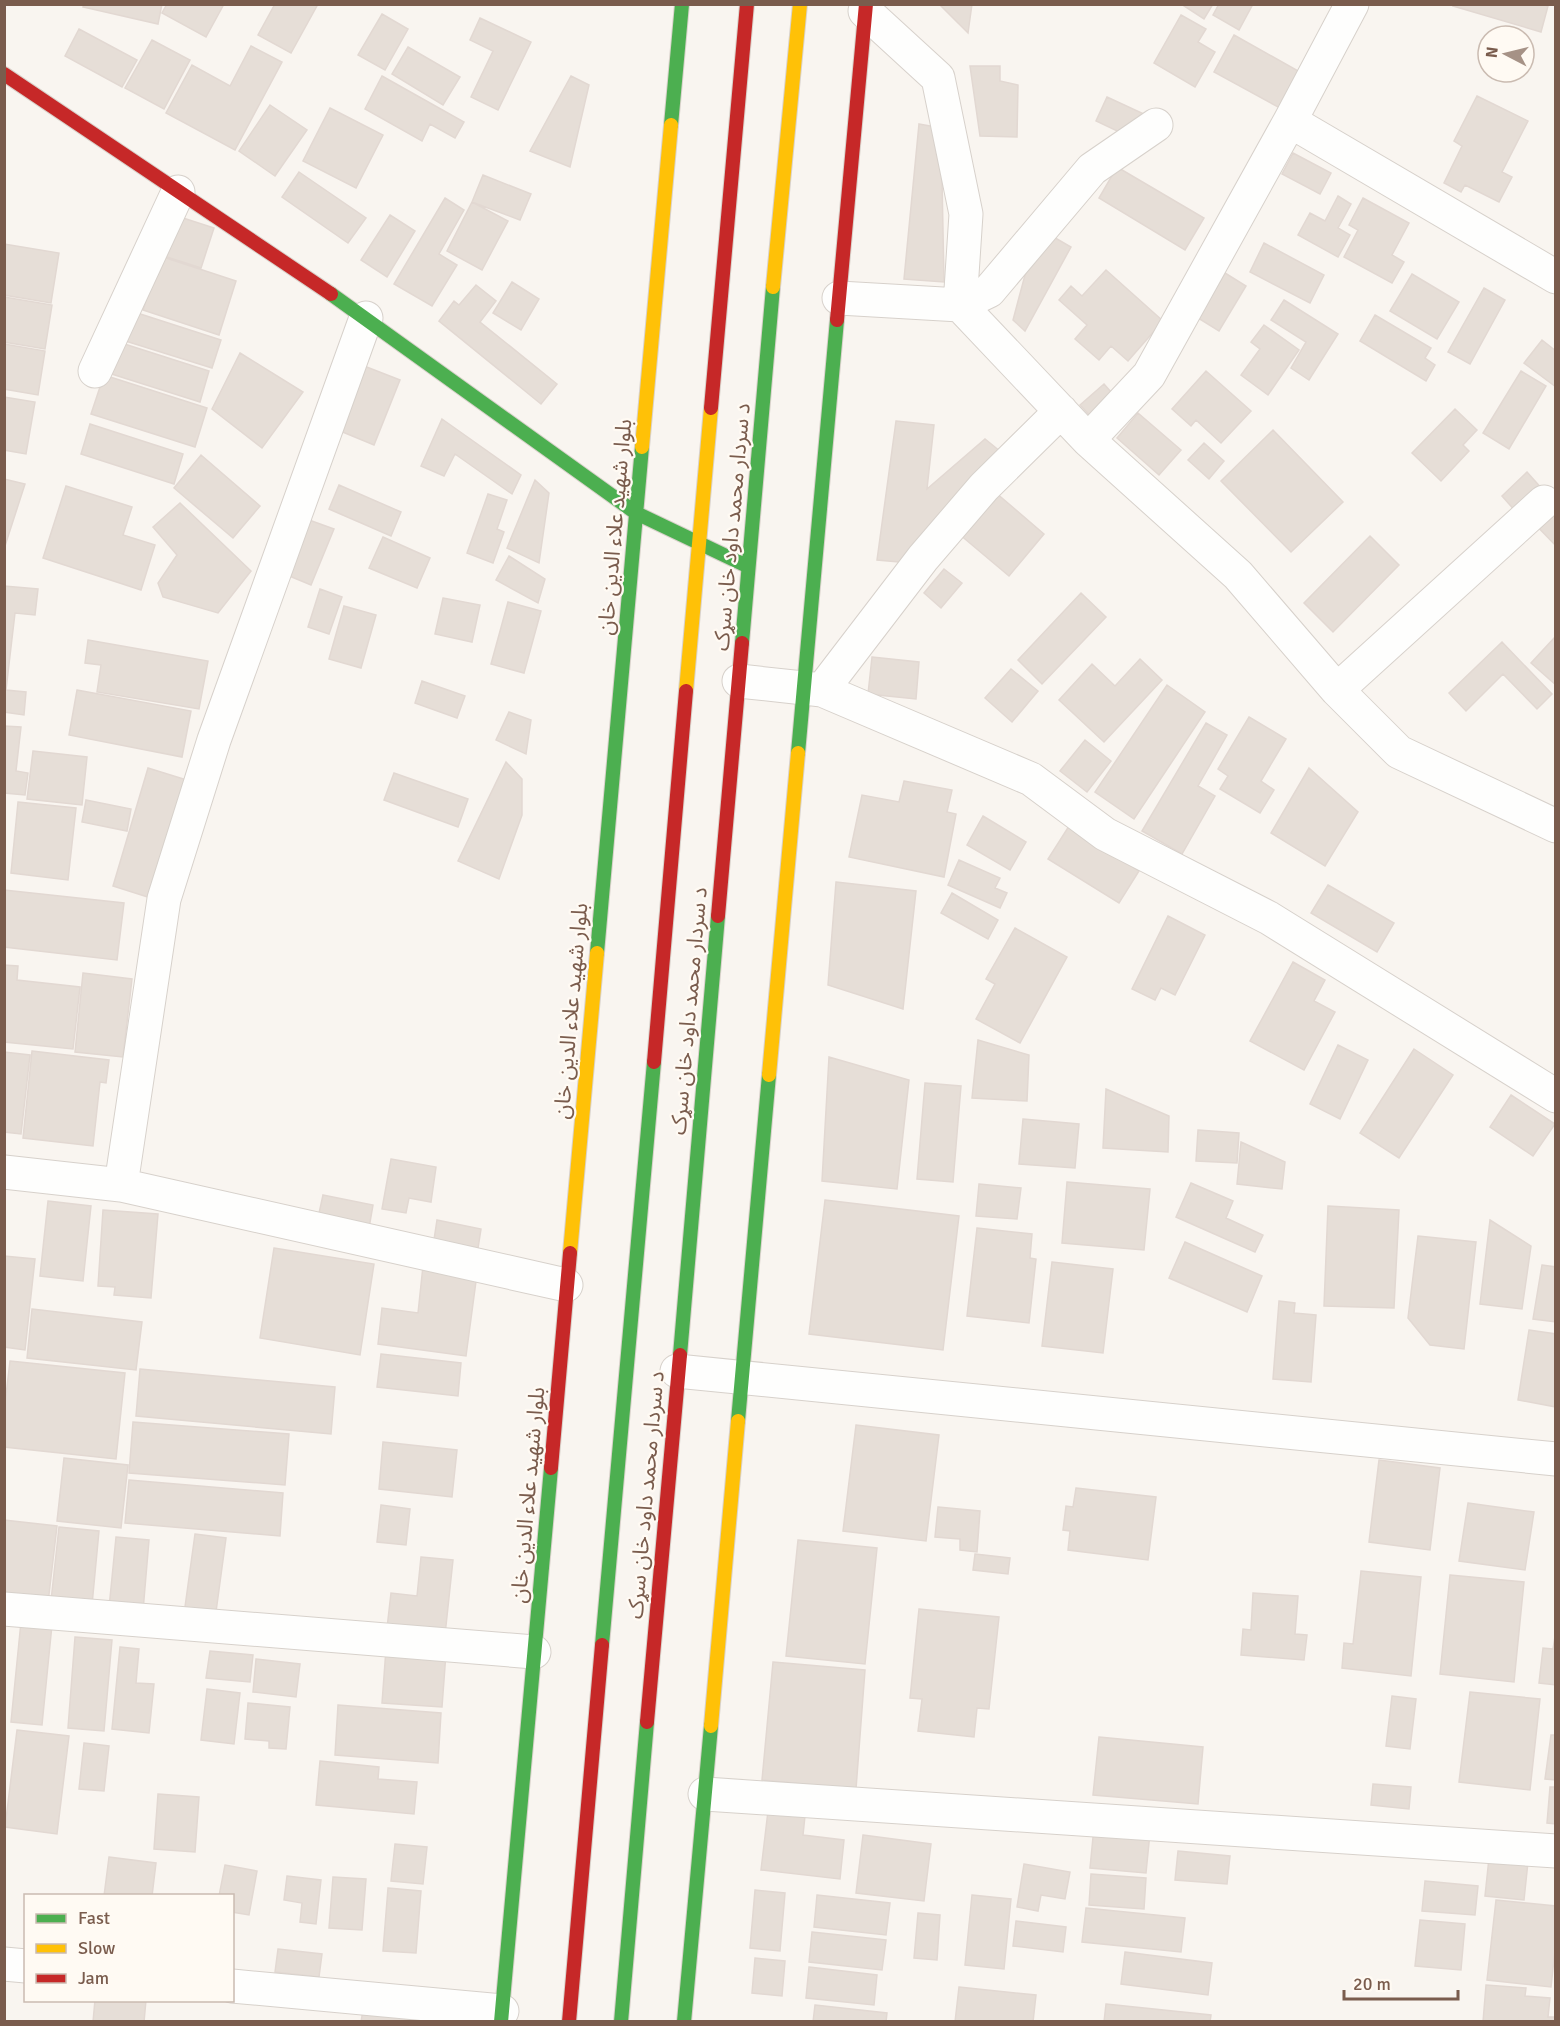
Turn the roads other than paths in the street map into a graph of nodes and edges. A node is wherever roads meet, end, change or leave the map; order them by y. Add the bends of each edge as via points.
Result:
1 (682, 4) edge
2 (747, 4) edge
3 (800, 4) edge
4 (1352, 4) edge
5 (865, 8) edge
6 (4, 74) edge
7 (1290, 121) junction
8 (1156, 125) dead end
9 (178, 192) junction
10 (1556, 277) edge
11 (839, 298) junction
12 (960, 305) junction
13 (366, 318) junction
14 (95, 370) dead end
15 (1061, 411) junction
16 (1088, 440) junction
17 (1544, 502) dead end
18 (636, 513) junction
19 (699, 544) junction
20 (747, 566) junction
21 (739, 681) junction
22 (813, 689) junction
23 (1337, 690) junction
24 (1556, 826) edge
25 (1556, 1096) edge
26 (4, 1172) edge
27 (121, 1185) junction
28 (566, 1285) junction
29 (677, 1371) junction
30 (742, 1376) junction
31 (1556, 1459) edge
32 (4, 1609) edge
33 (534, 1652) junction
34 (705, 1794) junction
35 (1556, 1851) edge
36 (4, 1965) edge
37 (24, 1966) edge
38 (234, 1986) edge
39 (502, 2016) edge
40 (569, 2022) edge
41 (621, 2022) edge
42 (684, 2022) edge

1 - 18 main road, بلوار شهید علاء الدین خان
2 - 19 main road, د سردار محمد داود خان سړک
3 - 20 main road, د سردار محمد داود خان سړک
4 - 7 street
5 - 11 main road
5 - 12 street via 938,78 966,214
6 - 9 main road
7 - 10 street
7 - 16 street via 1149,375
8 - 12 street via 1092,169 989,291
9 - 13 main road
9 - 14 street
11 - 12 street
11 - 22 main road
12 - 15 street
13 - 18 main road
13 - 27 street via 218,729 164,899
15 - 16 street
15 - 22 street via 984,487
16 - 23 street via 1238,575
17 - 23 street
18 - 19 main road
18 - 28 main road, بلوار شهید علاء الدین خان
19 - 20 main road
19 - 40 main road, د سردار محمد داود خان سړک
20 - 21 main road, د سردار محمد داود خان سړک
21 - 22 street
21 - 29 main road, د سردار محمد داود خان سړک
22 - 25 street via 1031,779 1105,834 1269,918
22 - 30 main road
23 - 24 street via 1399,752
26 - 27 street
27 - 28 street
28 - 33 main road, بلوار شهید علاء الدین خان
29 - 30 street
29 - 41 main road, د سردار محمد داود خان سړک
30 - 31 street
30 - 34 main road
32 - 33 street
33 - 39 main road, بلوار شهید علاء الدین خان
34 - 35 street
34 - 42 main road
36 - 37 street
38 - 39 street

